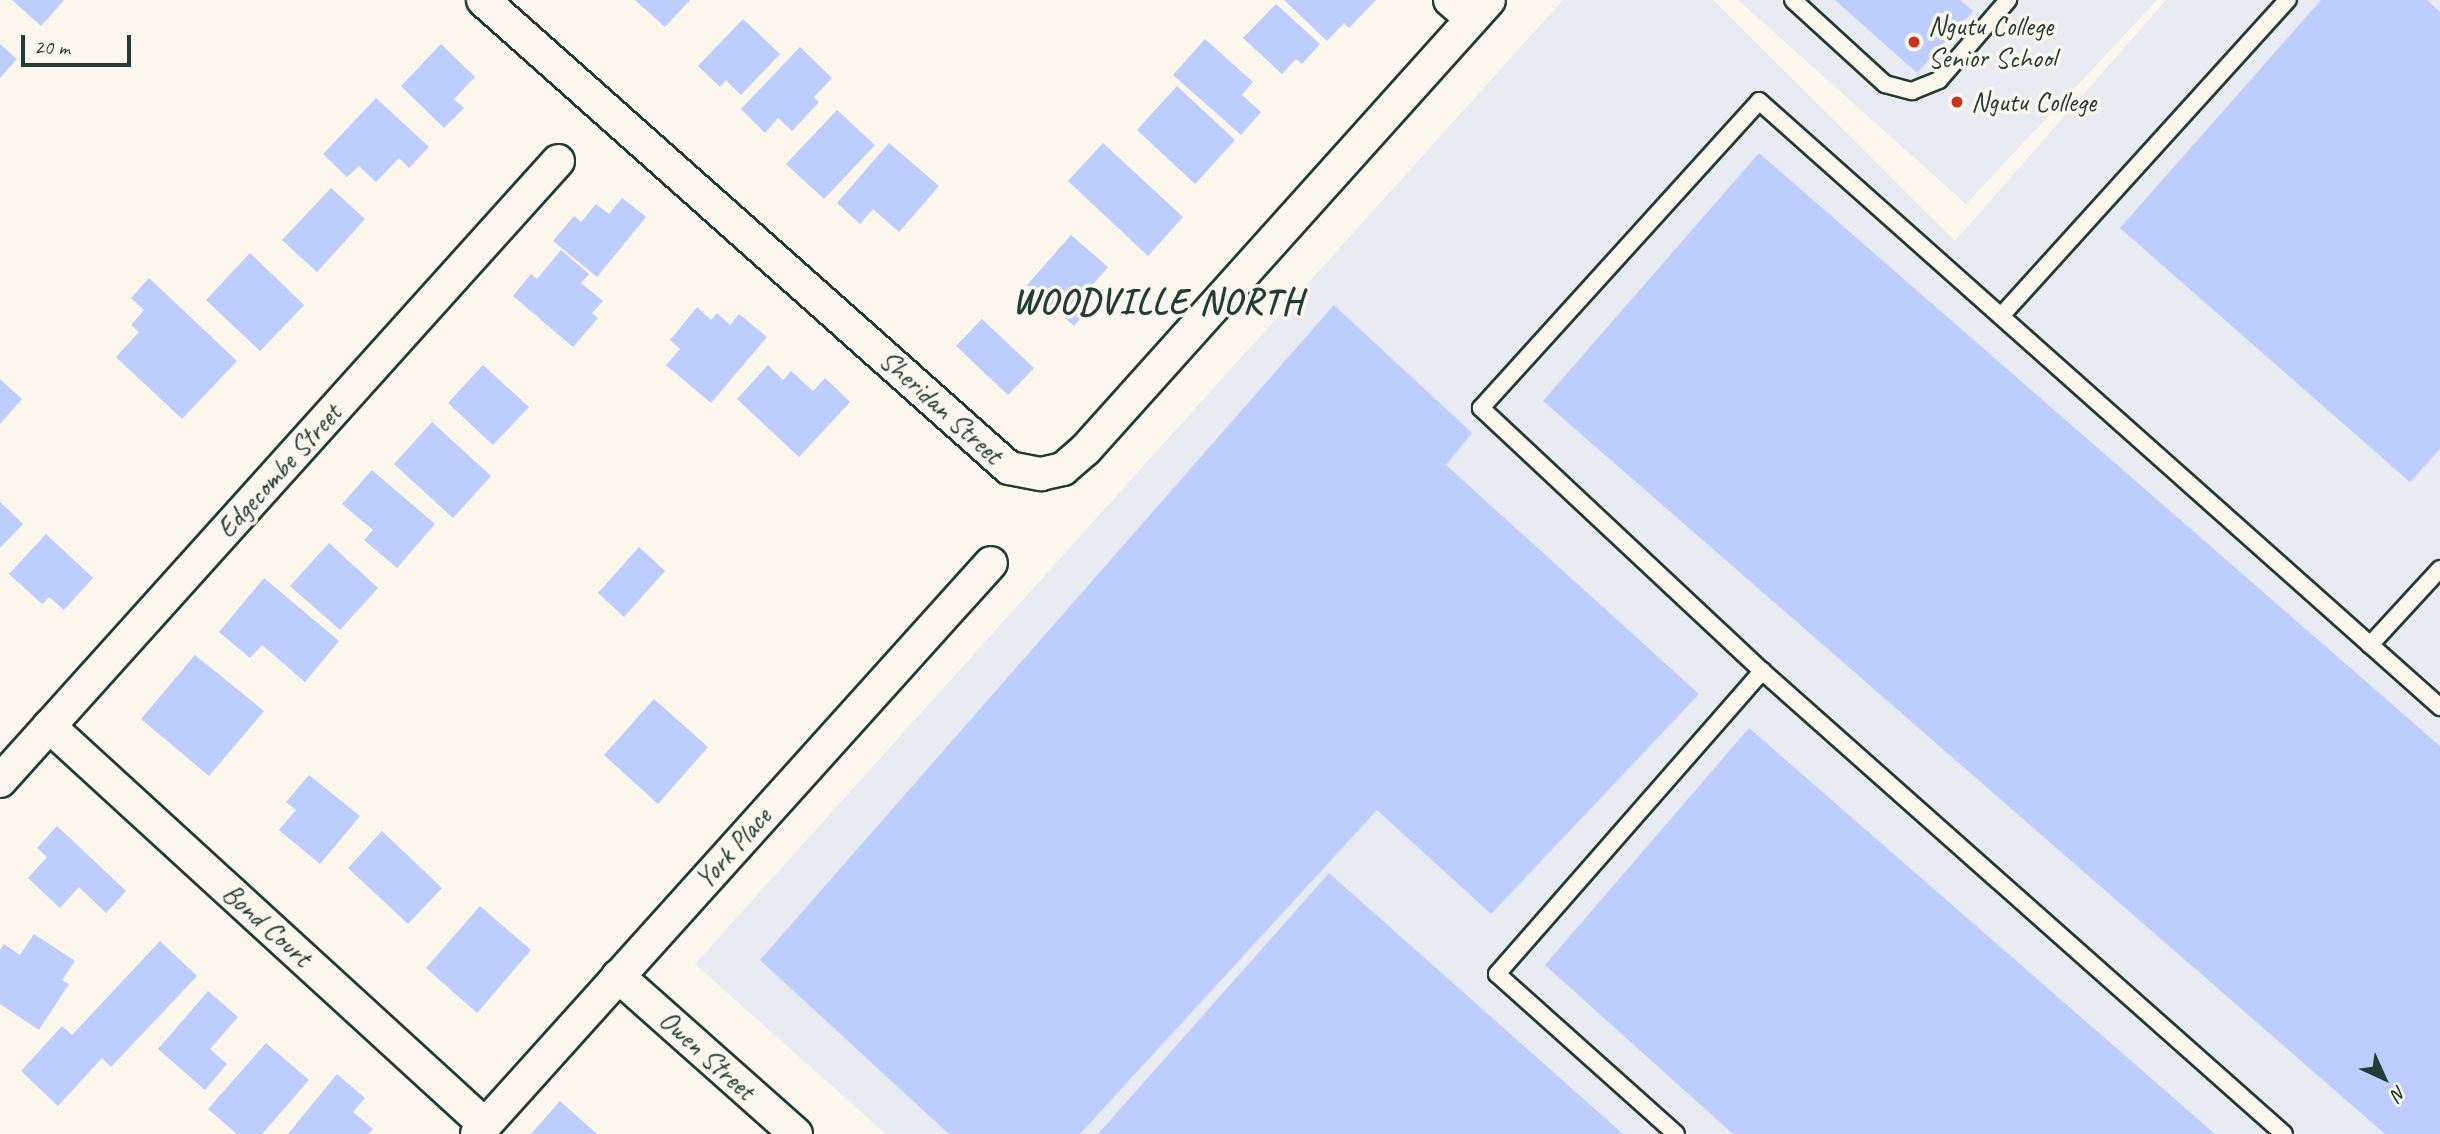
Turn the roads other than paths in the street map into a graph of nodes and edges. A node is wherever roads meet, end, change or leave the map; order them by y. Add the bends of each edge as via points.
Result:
1 (483, 0) edge
2 (1793, 0) edge
3 (2008, 0) edge
4 (2288, 0) edge
5 (1470, 6) edge
6 (558, 161) dead end
7 (2001, 316) junction
8 (991, 563) dead end
9 (2440, 569) edge
10 (2370, 645) junction
11 (1762, 671) junction
12 (2440, 707) edge
13 (48, 726) junction
14 (0, 780) edge
15 (618, 976) junction
16 (481, 1129) edge
17 (796, 1134) edge
18 (1676, 1134) edge
19 (2284, 1134) edge

1 - 5 street, Sheridan Street via 1009,468 1041,474 1063,469 1086,449
2 - 3 lane via 1885,84 1912,91 1939,80
4 - 7 lane
6 - 13 street, Edgecombe Street
7 - 10 lane
7 - 11 lane via 1759,101 1481,408
8 - 15 street, York Place
9 - 10 lane
10 - 12 lane
11 - 18 lane via 1497,974
11 - 19 lane
13 - 14 street, Edgecombe Street
13 - 16 street, Bond Court
15 - 16 street, York Place
15 - 17 street, Owen Street

